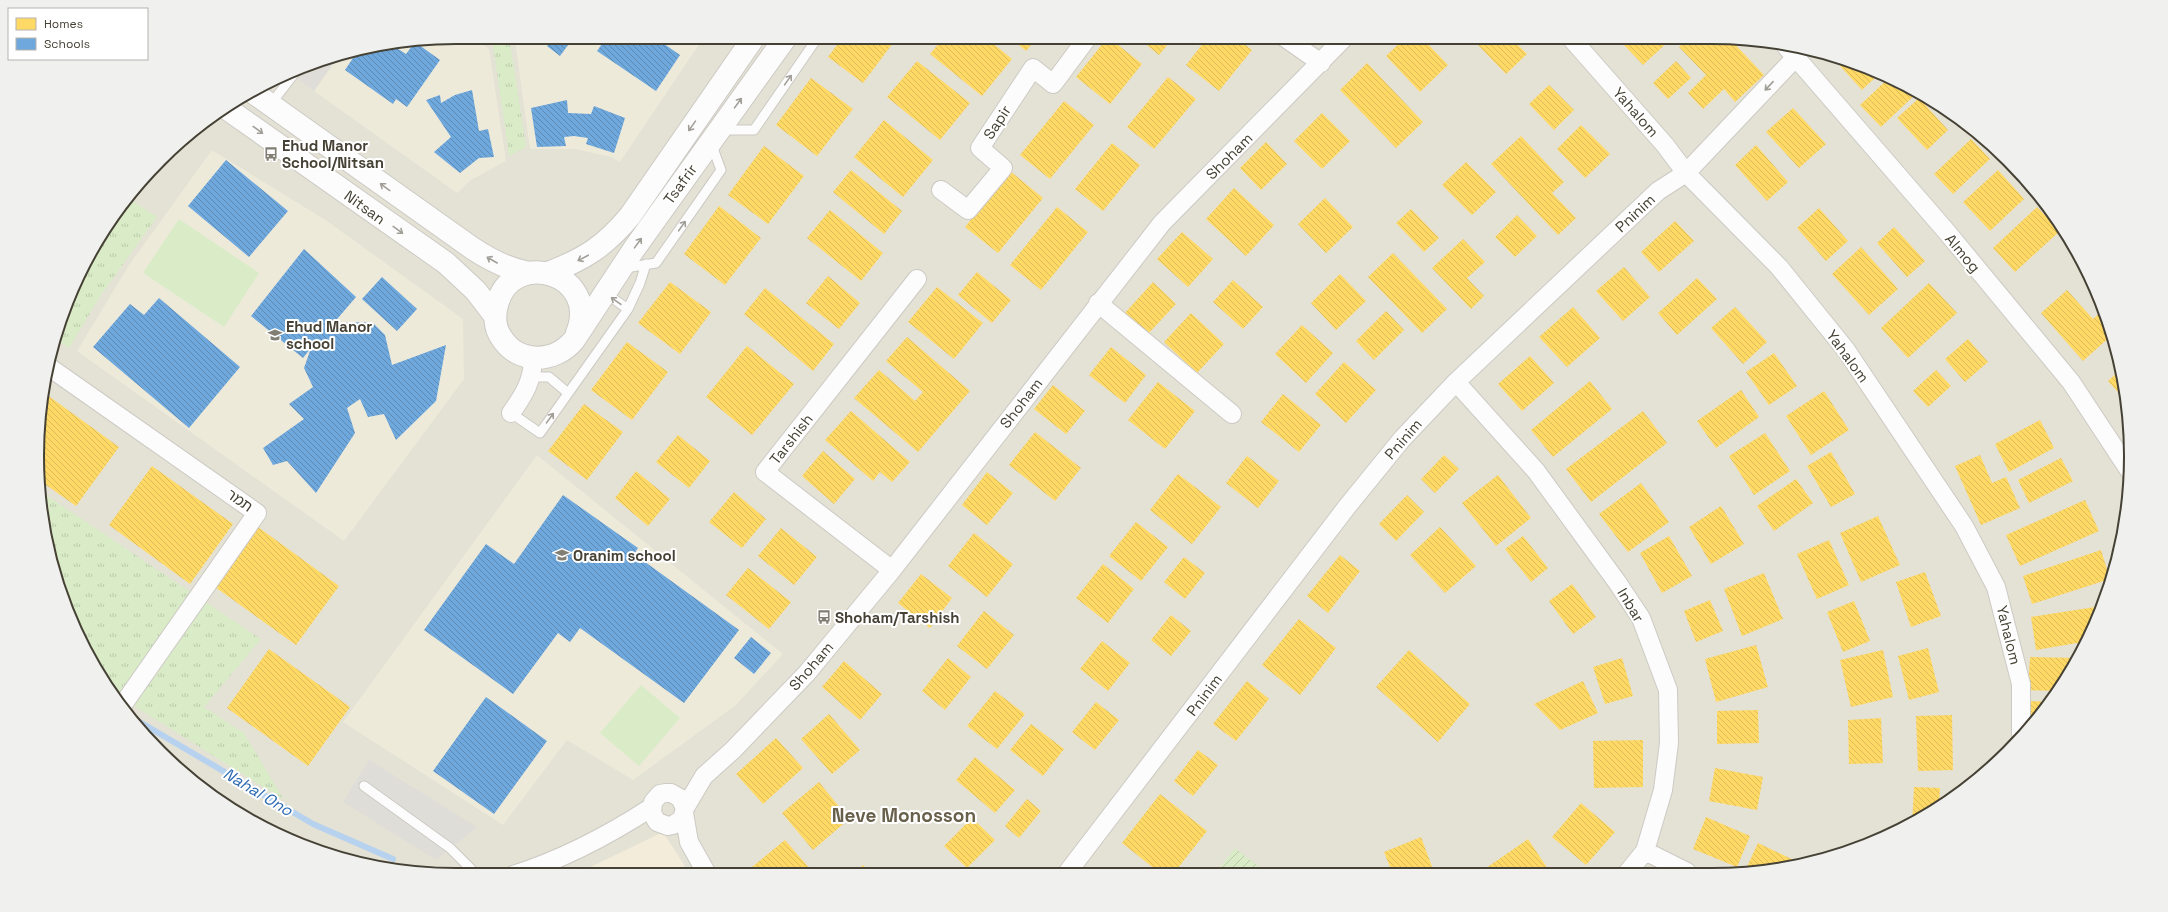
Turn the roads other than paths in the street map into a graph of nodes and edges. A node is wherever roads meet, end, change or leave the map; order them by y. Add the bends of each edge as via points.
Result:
1 (749, 44) edge
2 (781, 44) edge
3 (813, 44) edge
4 (1083, 44) edge
5 (1294, 44) edge
6 (1338, 44) edge
7 (1576, 44) edge
8 (1790, 51) edge
9 (1791, 52) edge
10 (1321, 62) junction
11 (290, 78) edge
12 (257, 95) edge
13 (270, 105) junction
14 (230, 111) edge
15 (715, 136) junction
16 (1686, 173) junction
17 (941, 190) dead end
18 (646, 264) junction
19 (620, 269) junction
20 (538, 273) junction
21 (917, 279) dead end
22 (604, 293) junction
23 (1098, 303) junction
24 (628, 309) junction
25 (495, 316) junction
26 (578, 333) junction
27 (532, 367) junction
28 (53, 370) edge
29 (1456, 382) junction
30 (568, 393) junction
31 (511, 413) joint
32 (1232, 414) dead end
33 (2124, 462) edge
34 (892, 570) junction
35 (125, 702) edge
36 (2021, 729) edge
37 (704, 776) junction
38 (364, 786) dead end
39 (671, 793) junction
40 (652, 807) junction
41 (684, 811) junction
42 (665, 825) junction
43 (622, 827) junction
44 (689, 842) junction
45 (1645, 851) junction
46 (470, 868) edge
47 (534, 868) edge
48 (704, 868) edge
49 (1071, 868) edge
50 (1631, 868) edge
51 (1679, 868) edge

1 -> 20 street, Tsafrir via 616,232 585,258
15 -> 2 street, Tsafrir
15 -> 3 lane via 754,130
4 - 17 street, Sapir via 1053,84 1033,68 980,148 1003,168 968,210
5 - 10 street
6 - 10 street, Shoham
7 - 16 street, Yahalom via 1665,145
8 -> 16 street, Pninim
9 - 33 street, Almog via 1946,231 2071,382
10 - 23 street, Shoham via 1162,223
11 - 13 lane
12 - 13 street, Nitsan
20 -> 13 street, Nitsan via 512,270 472,248
14 -> 25 street, Nitsan via 446,264 476,291
18 -> 15 lane via 656,262 721,170
19 -> 15 street, Tsafrir
16 - 29 street, Pninim via 1658,190
16 - 36 street, Yahalom via 1779,267 1846,350 1964,526 1996,587 2021,684
18 - 19 lane
18 - 24 lane
19 - 22 street, Tsafrir
20 - 25 street via 514,279 505,288 497,303
20 - 26 street via 562,279 576,293 582,317
21 - 34 street, Tarshish via 765,472
24 -> 22 lane
22 - 26 street, Tsafrir
23 - 32 street
23 - 34 street, Shoham
24 - 30 lane
25 - 27 street via 500,335 508,346
26 - 27 street via 562,351
27 - 30 lane
27 - 31 street via 524,395
28 - 35 street, תמר via 257,512
29 - 45 street, Inbar via 1536,471 1641,618 1668,690 1669,736 1663,790
29 - 49 street, Pninim via 1402,439 1346,508
31 -> 30 lane via 540,433
34 - 37 street, Shoham via 807,673 733,750
37 - 39 street, Shoham
37 - 41 street, Shoham
38 - 46 lane via 450,848
39 - 40 street via 656,798
39 - 41 street via 680,798
40 - 42 street via 654,818
40 - 43 street
41 - 42 street via 678,822
41 - 44 street
42 - 43 street
42 - 44 street
43 - 47 street
44 - 48 street
45 - 50 street, Inbar
45 - 51 street

